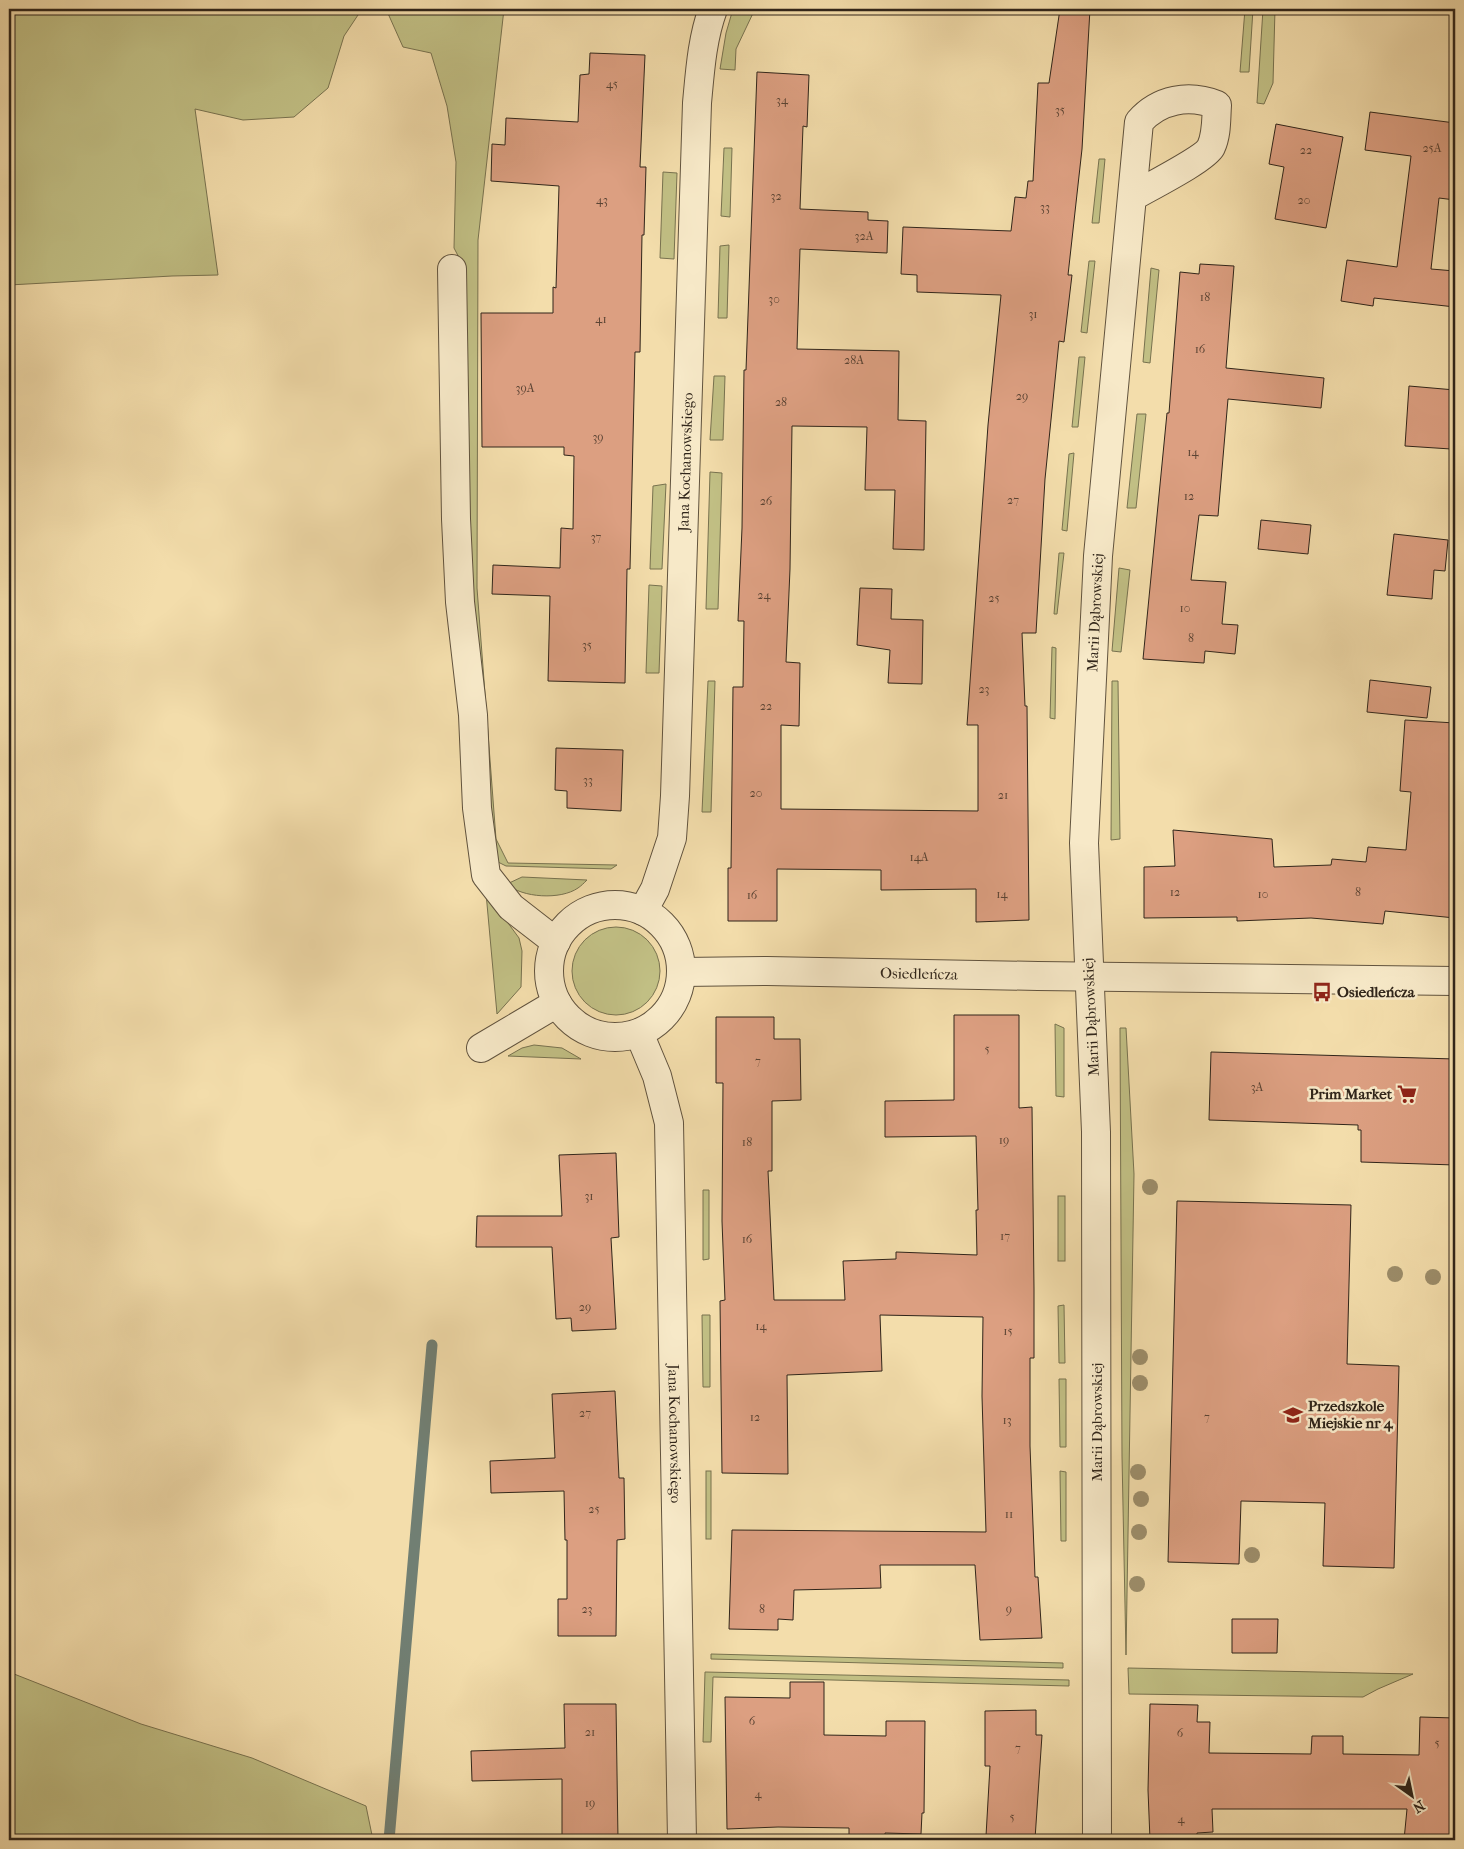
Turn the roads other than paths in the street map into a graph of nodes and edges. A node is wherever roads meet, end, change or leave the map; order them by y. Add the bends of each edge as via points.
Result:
1 (713, 9) edge
2 (1132, 197) dead end
3 (452, 269) dead end
4 (643, 911) junction
5 (556, 942) junction
6 (681, 972) junction
7 (1089, 977) junction
8 (1455, 981) edge
9 (558, 1003) junction
10 (639, 1033) junction
11 (481, 1048) dead end
12 (682, 1840) edge
13 (1098, 1840) edge

1 - 4 street, Jana Kochanowskiego via 701,57 697,103 672,838 655,890
2 - 7 street, Marii Dąbrowskiej via 1098,556 1084,842
3 - 5 street via 460,602 473,715 477,808 486,875 511,906
4 - 5 street via 603,906 584,913
4 - 6 street via 671,936 679,953
5 - 9 street via 550,973 551,988
6 - 7 street, Osiedleńcza
6 - 10 street via 678,991 670,1009
7 - 8 street, Osiedleńcza
7 - 13 street, Marii Dąbrowskiej via 1096,1132
9 - 10 street via 566,1016 592,1033 608,1037
9 - 11 street
10 - 12 street, Jana Kochanowskiego via 657,1076 669,1123

